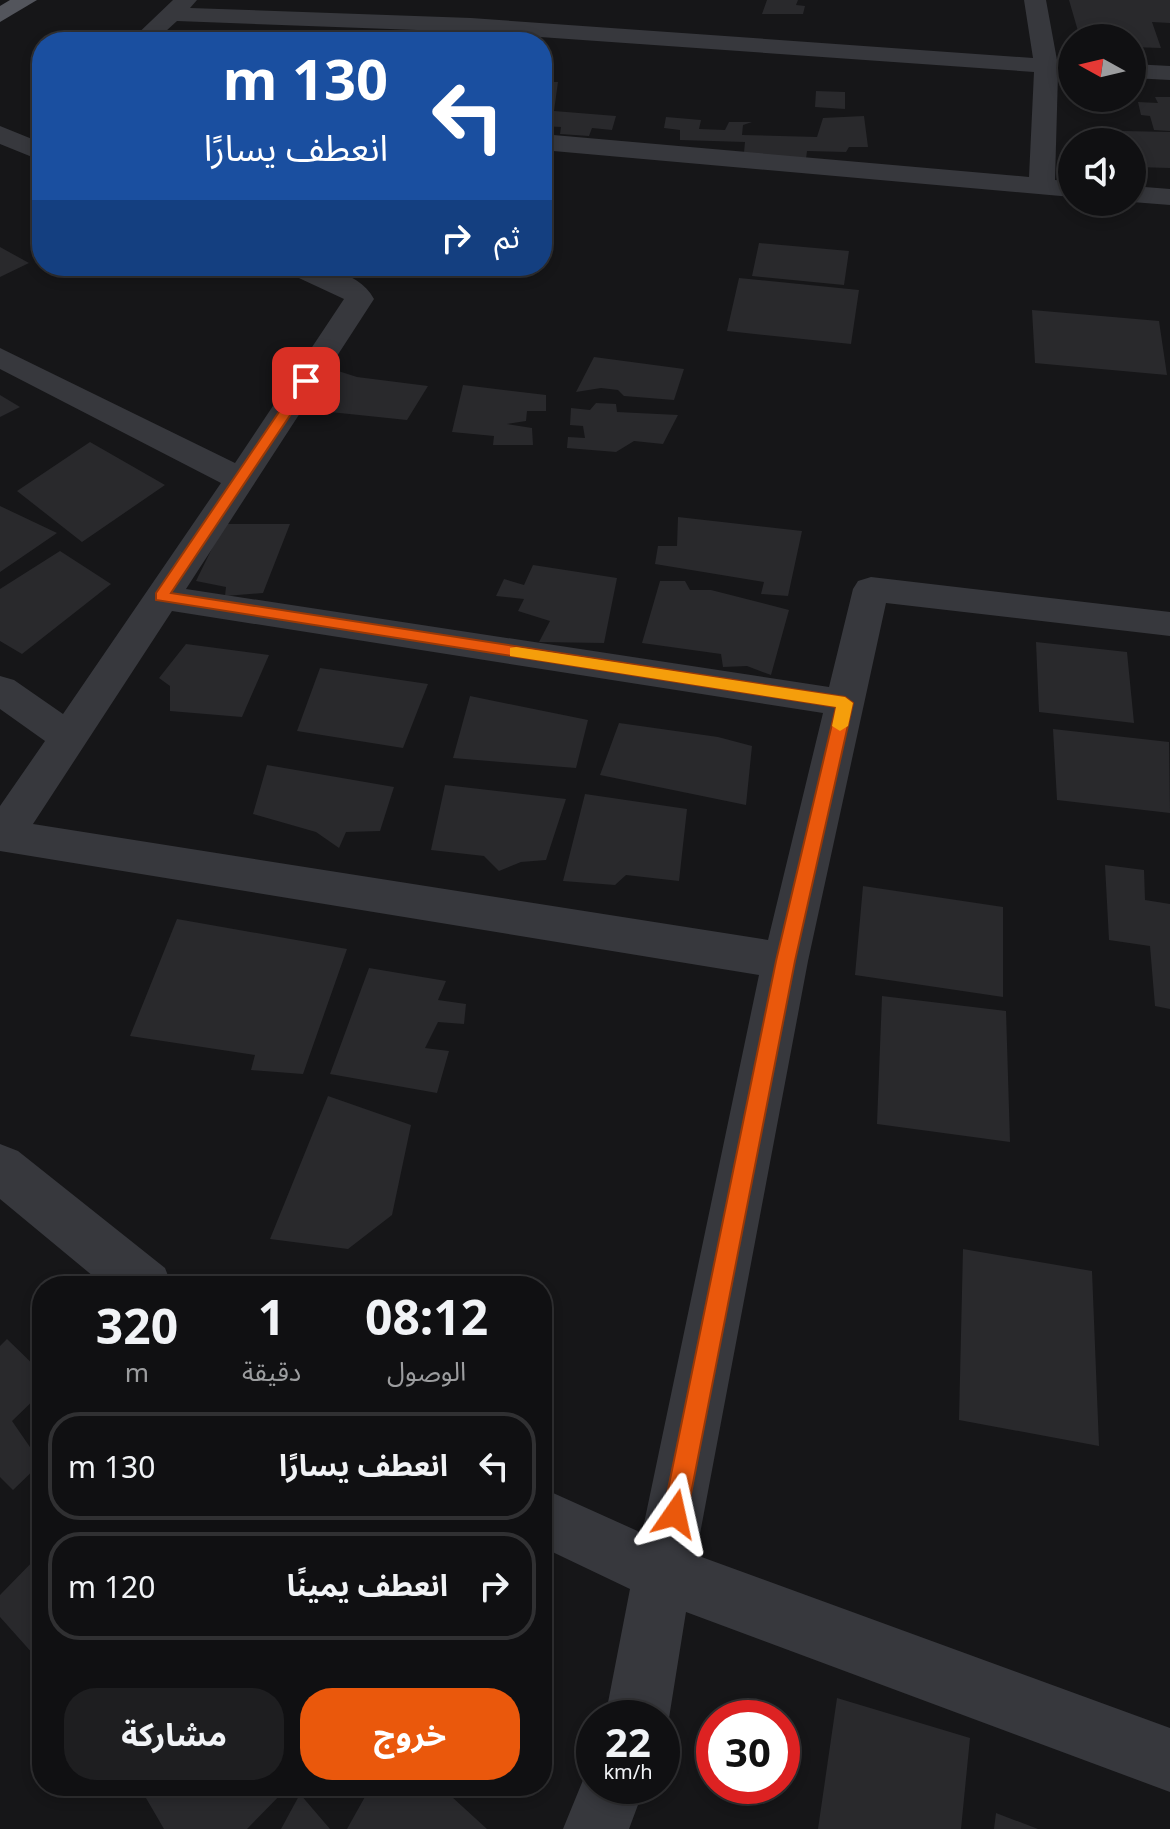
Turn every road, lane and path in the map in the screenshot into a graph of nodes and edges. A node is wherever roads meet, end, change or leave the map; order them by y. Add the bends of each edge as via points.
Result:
1 (26, 0) edge
2 (492, 0) edge
3 (1035, 0) edge
4 (178, 7) edge
5 (0, 15) edge
6 (152, 32) edge
7 (443, 32) edge
8 (466, 32) edge
9 (552, 39) edge
10 (1046, 67) junction
11 (1058, 67) edge
12 (1146, 72) edge
13 (1170, 73) edge
14 (0, 134) edge
15 (552, 143) edge
16 (32, 148) edge
17 (1042, 186) junction
18 (1058, 188) edge
19 (1146, 195) edge
20 (1170, 197) edge
21 (318, 276) edge
22 (0, 357) edge
23 (240, 479) junction
24 (161, 597) junction
25 (1170, 624) edge
26 (0, 690) edge
27 (845, 703) junction
28 (68, 737) junction
29 (1, 835) edge
30 (785, 961) junction
31 (0, 1167) edge
32 (133, 1276) edge
33 (552, 1522) edge
34 (663, 1573) junction
35 (640, 1700) edge
36 (1170, 1760) edge
37 (606, 1804) edge
38 (596, 1829) edge

1 - 5 main road
2 - 8 street
3 - 10 street
4 - 6 street
4 - 7 street
9 - 10 street
10 - 11 street
10 - 17 street
12 - 13 street
14 - 16 street
15 - 17 street
17 - 18 street
19 - 20 street
21 - 23 street via 359,299
22 - 23 street
23 - 24 street
24 - 27 street
24 - 28 street
25 - 27 street via 871,589
26 - 28 street
27 - 30 street
28 - 29 street
29 - 30 street
30 - 34 street
31 - 32 street
33 - 34 street
34 - 35 street
34 - 36 street
37 - 38 street

